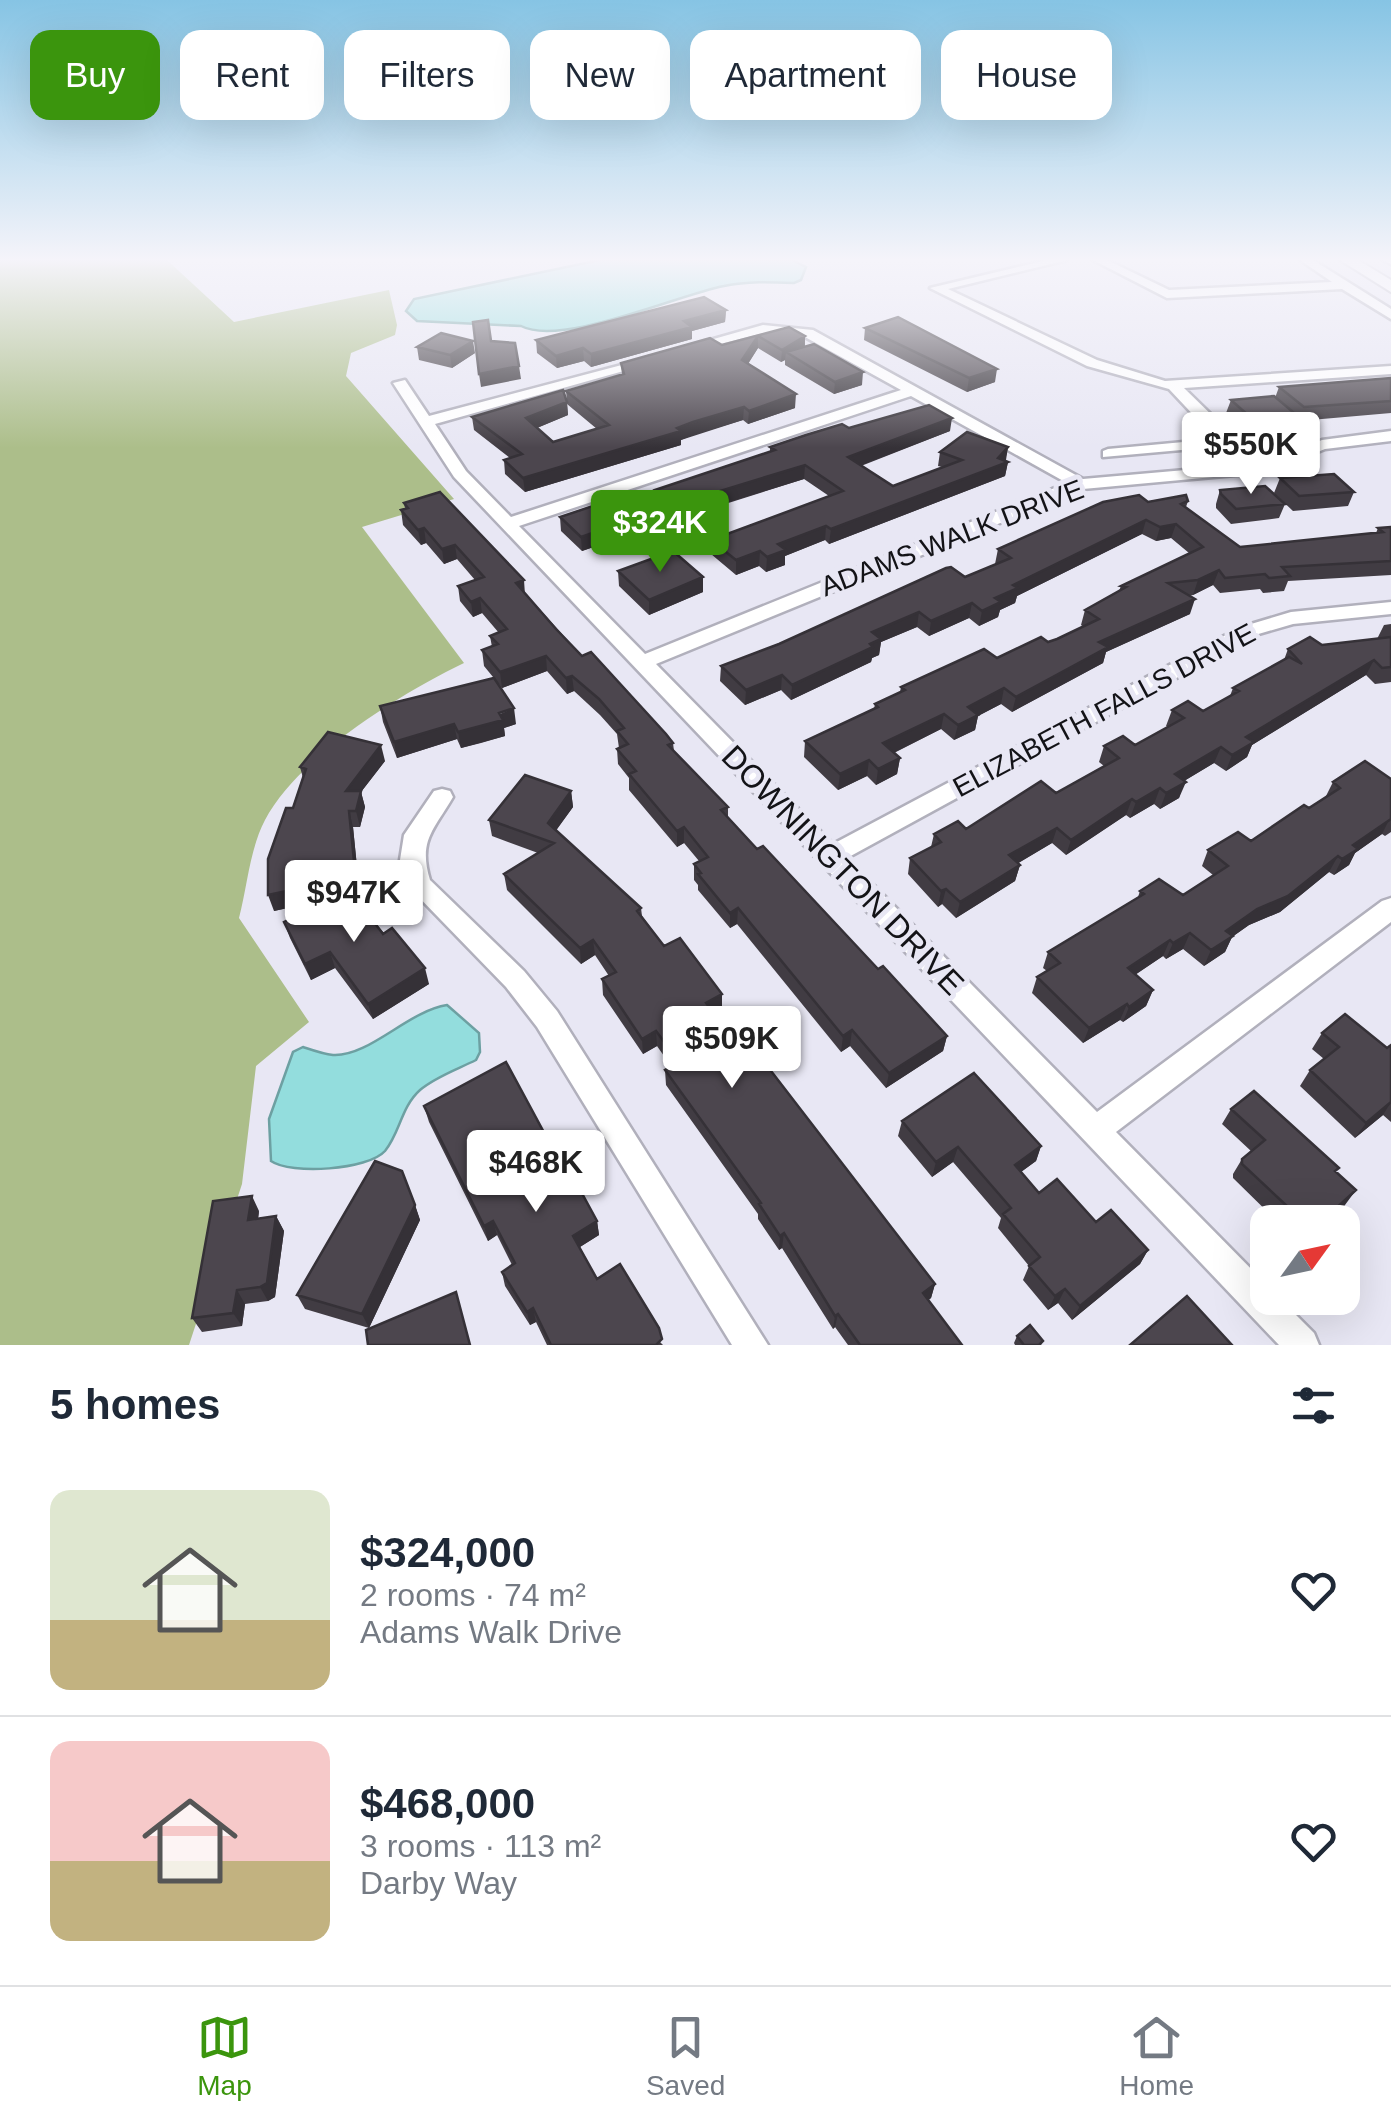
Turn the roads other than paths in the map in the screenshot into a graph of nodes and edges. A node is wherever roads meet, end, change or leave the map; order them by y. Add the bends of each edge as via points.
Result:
1 (1009, 323) edge
2 (675, 352) edge
3 (656, 358) edge
4 (1391, 370) edge
5 (400, 383) dead end
6 (1174, 386) junction
7 (913, 391) junction
8 (426, 422) junction
9 (1391, 436) edge
10 (1108, 454) dead end
11 (1080, 484) junction
12 (508, 524) junction
13 (1391, 608) edge
14 (642, 663) junction
15 (442, 796) dead end
16 (830, 856) junction
17 (1391, 908) edge
18 (1096, 1131) junction
19 (751, 1345) edge
20 (1302, 1345) edge

1 - 6 street via 1092,362
2 - 7 street via 780,329 818,337
3 - 8 street
4 - 6 street
5 - 8 street, DOWNINGTON DRIVE
6 - 10 street via 1221,432 1221,443
7 - 11 street
7 - 12 street
8 - 12 street, DOWNINGTON DRIVE via 460,474
9 - 11 street, ADAMS WALK DRIVE via 1322,445 1268,468
11 - 14 street, ADAMS WALK DRIVE
12 - 14 street, DOWNINGTON DRIVE
13 - 16 street, ELIZABETH FALLS DRIVE via 1290,618 1248,631
14 - 16 street, DOWNINGTON DRIVE
15 - 19 street via 416,835 412,860 420,885 547,1019
16 - 18 street, DOWNINGTON DRIVE
17 - 18 street
18 - 20 street, DOWNINGTON DRIVE

